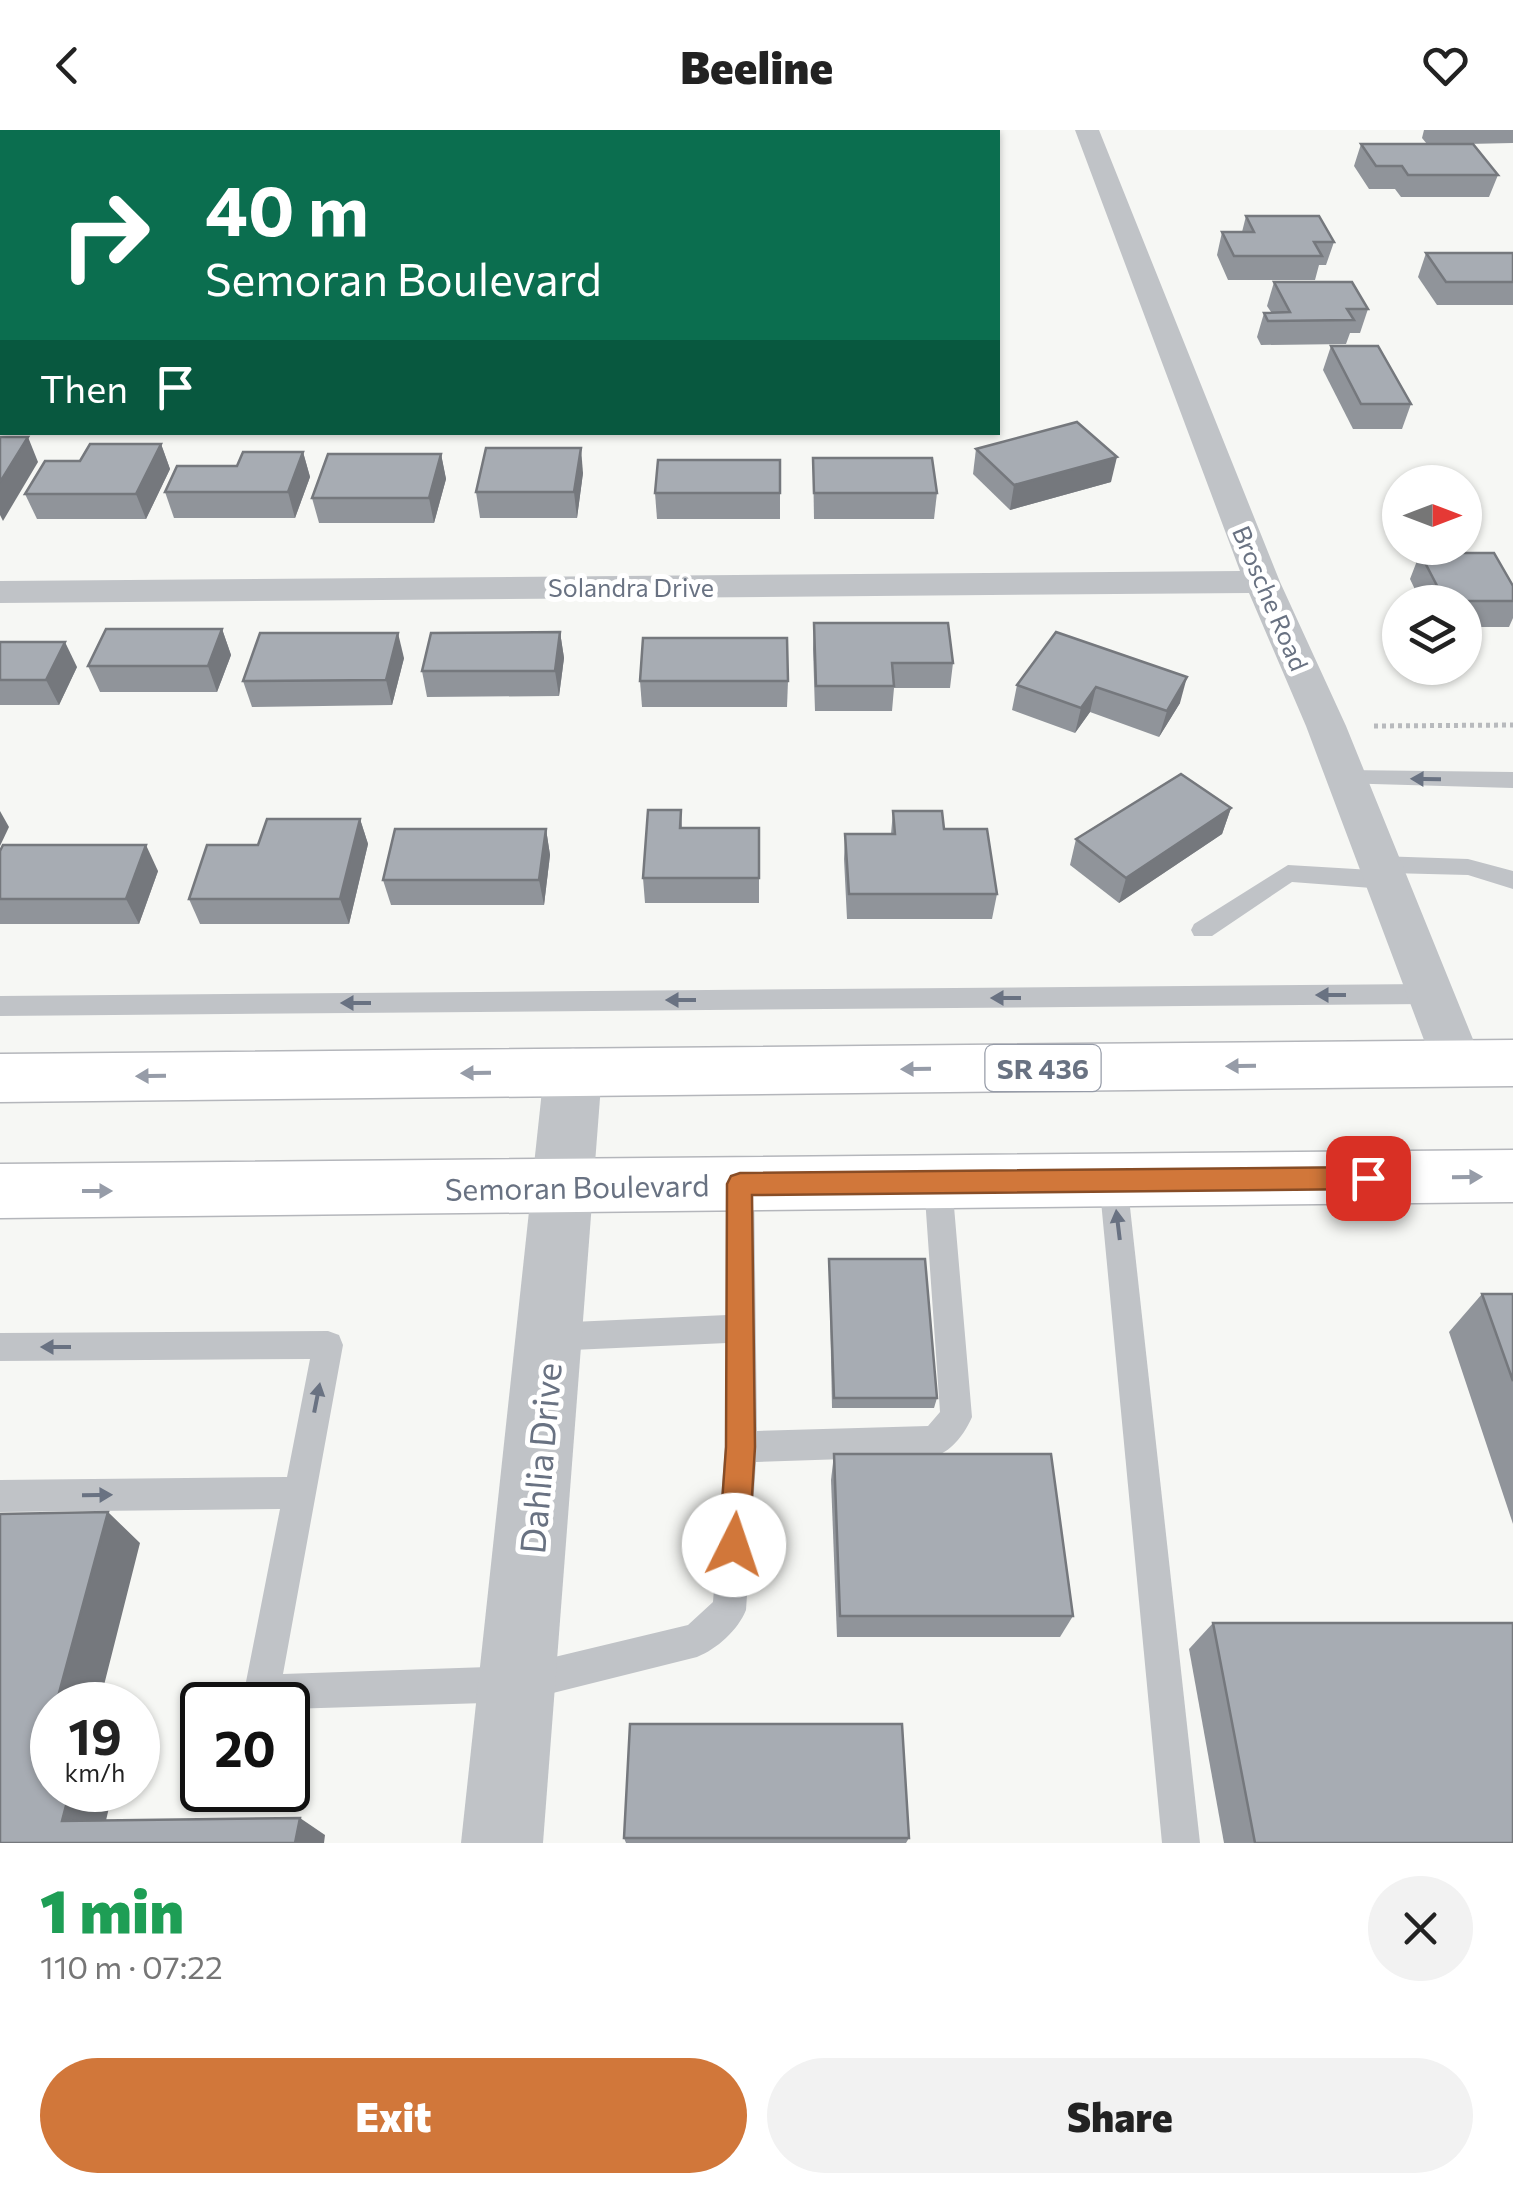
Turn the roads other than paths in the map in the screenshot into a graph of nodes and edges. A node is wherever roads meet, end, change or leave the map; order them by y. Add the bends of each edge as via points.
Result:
1 (1086, 130) edge
2 (1262, 582) junction
3 (0, 592) edge
4 (1346, 778) junction
5 (1511, 785) edge
6 (1382, 872) junction
7 (1513, 880) edge
8 (1203, 930) dead end
9 (1428, 994) junction
10 (0, 1006) edge
11 (1486, 1064) edge
12 (574, 1072) junction
13 (0, 1078) edge
14 (1513, 1176) edge
15 (1112, 1180) junction
16 (938, 1182) junction
17 (740, 1184) junction
18 (565, 1186) junction
19 (0, 1192) edge
20 (742, 1328) junction
21 (550, 1338) junction
22 (0, 1347) edge
23 (741, 1447) junction
24 (298, 1493) junction
25 (0, 1496) edge
26 (517, 1684) junction
27 (502, 1843) edge
28 (1181, 1843) edge

1 - 2 street, Brosche Road
2 - 3 street, Solandra Drive
2 - 4 street, Brosche Road
5 -> 4 lane
4 - 6 street, Brosche Road
6 - 7 lane via 1468,868
6 - 8 lane via 1288,872
6 - 9 street, Brosche Road
9 -> 10 lane
9 - 11 street, Brosche Road
11 -> 12 main road, SR 436
12 -> 13 main road, SR 436
12 - 18 street, Dahlia Drive
15 -> 14 main road, Semoran Boulevard
15 - 16 main road, Semoran Boulevard
28 -> 15 lane
16 - 17 main road, Semoran Boulevard
16 - 23 lane via 956,1417 936,1442
17 - 18 main road, Semoran Boulevard
17 - 20 lane
19 -> 18 main road, Semoran Boulevard
18 - 21 street, Dahlia Drive
20 - 21 lane
20 - 23 lane
21 - 26 street, Dahlia Drive
24 -> 22 lane via 328,1345
23 - 26 lane via 730,1610 697,1640
25 -> 24 lane
24 - 26 lane via 262,1692
26 - 27 street, Dahlia Drive

